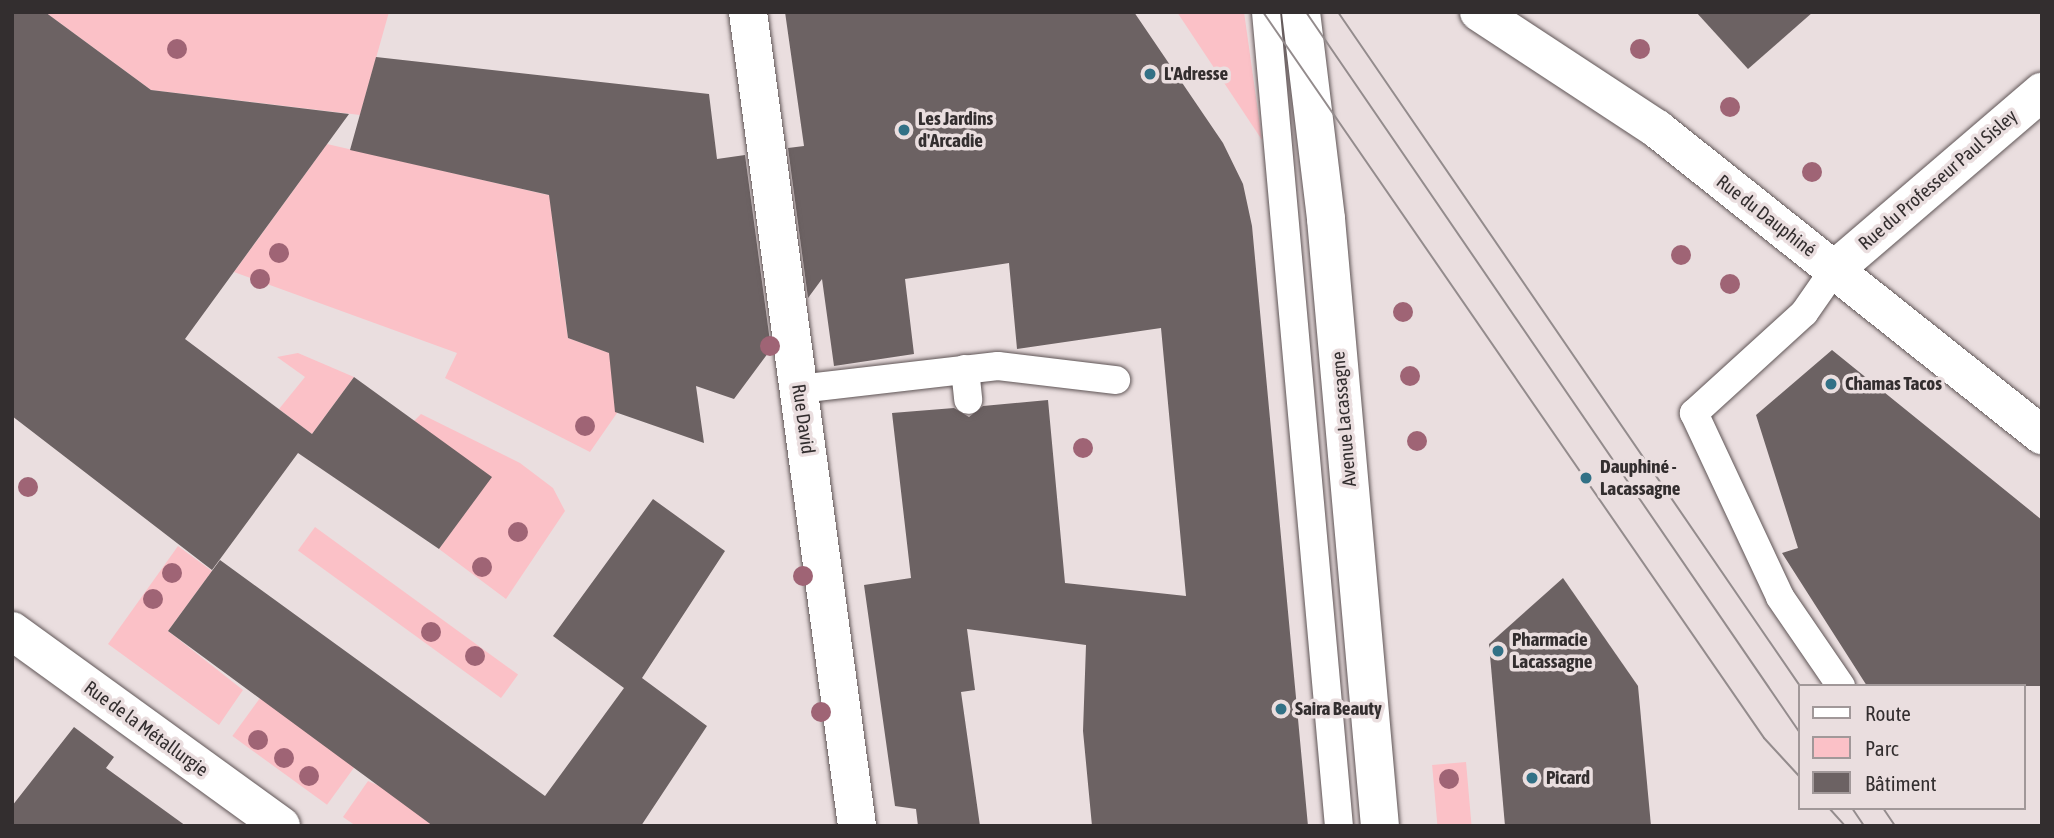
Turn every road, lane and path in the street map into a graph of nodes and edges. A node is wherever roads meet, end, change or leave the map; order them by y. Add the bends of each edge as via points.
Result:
1 (748, 12) edge
2 (1266, 12) edge
3 (1301, 12) edge
4 (1483, 13) edge
5 (2042, 92) edge
6 (1834, 270) junction
7 (965, 369) junction
8 (1115, 380) dead end
9 (799, 389) junction
10 (968, 400) dead end
11 (2042, 435) edge
12 (12, 632) edge
13 (1840, 684) edge
14 (281, 826) edge
15 (857, 826) edge
16 (1339, 826) edge
17 (1380, 826) edge

1 - 9 street, Rue David
2 - 16 lane
3 - 17 street, Avenue Lacassagne via 1326,219
4 - 6 street, Rue du Dauphiné via 1657,129
5 - 6 street, Rue du Professeur Paul Sisley
6 - 11 street, Rue du Dauphiné
6 - 13 lane via 1804,313 1695,413 1780,597
7 - 8 lane via 1073,371
7 - 9 lane
7 - 10 lane
9 - 15 street, Rue David
12 - 14 street, Rue de la Métallurgie

